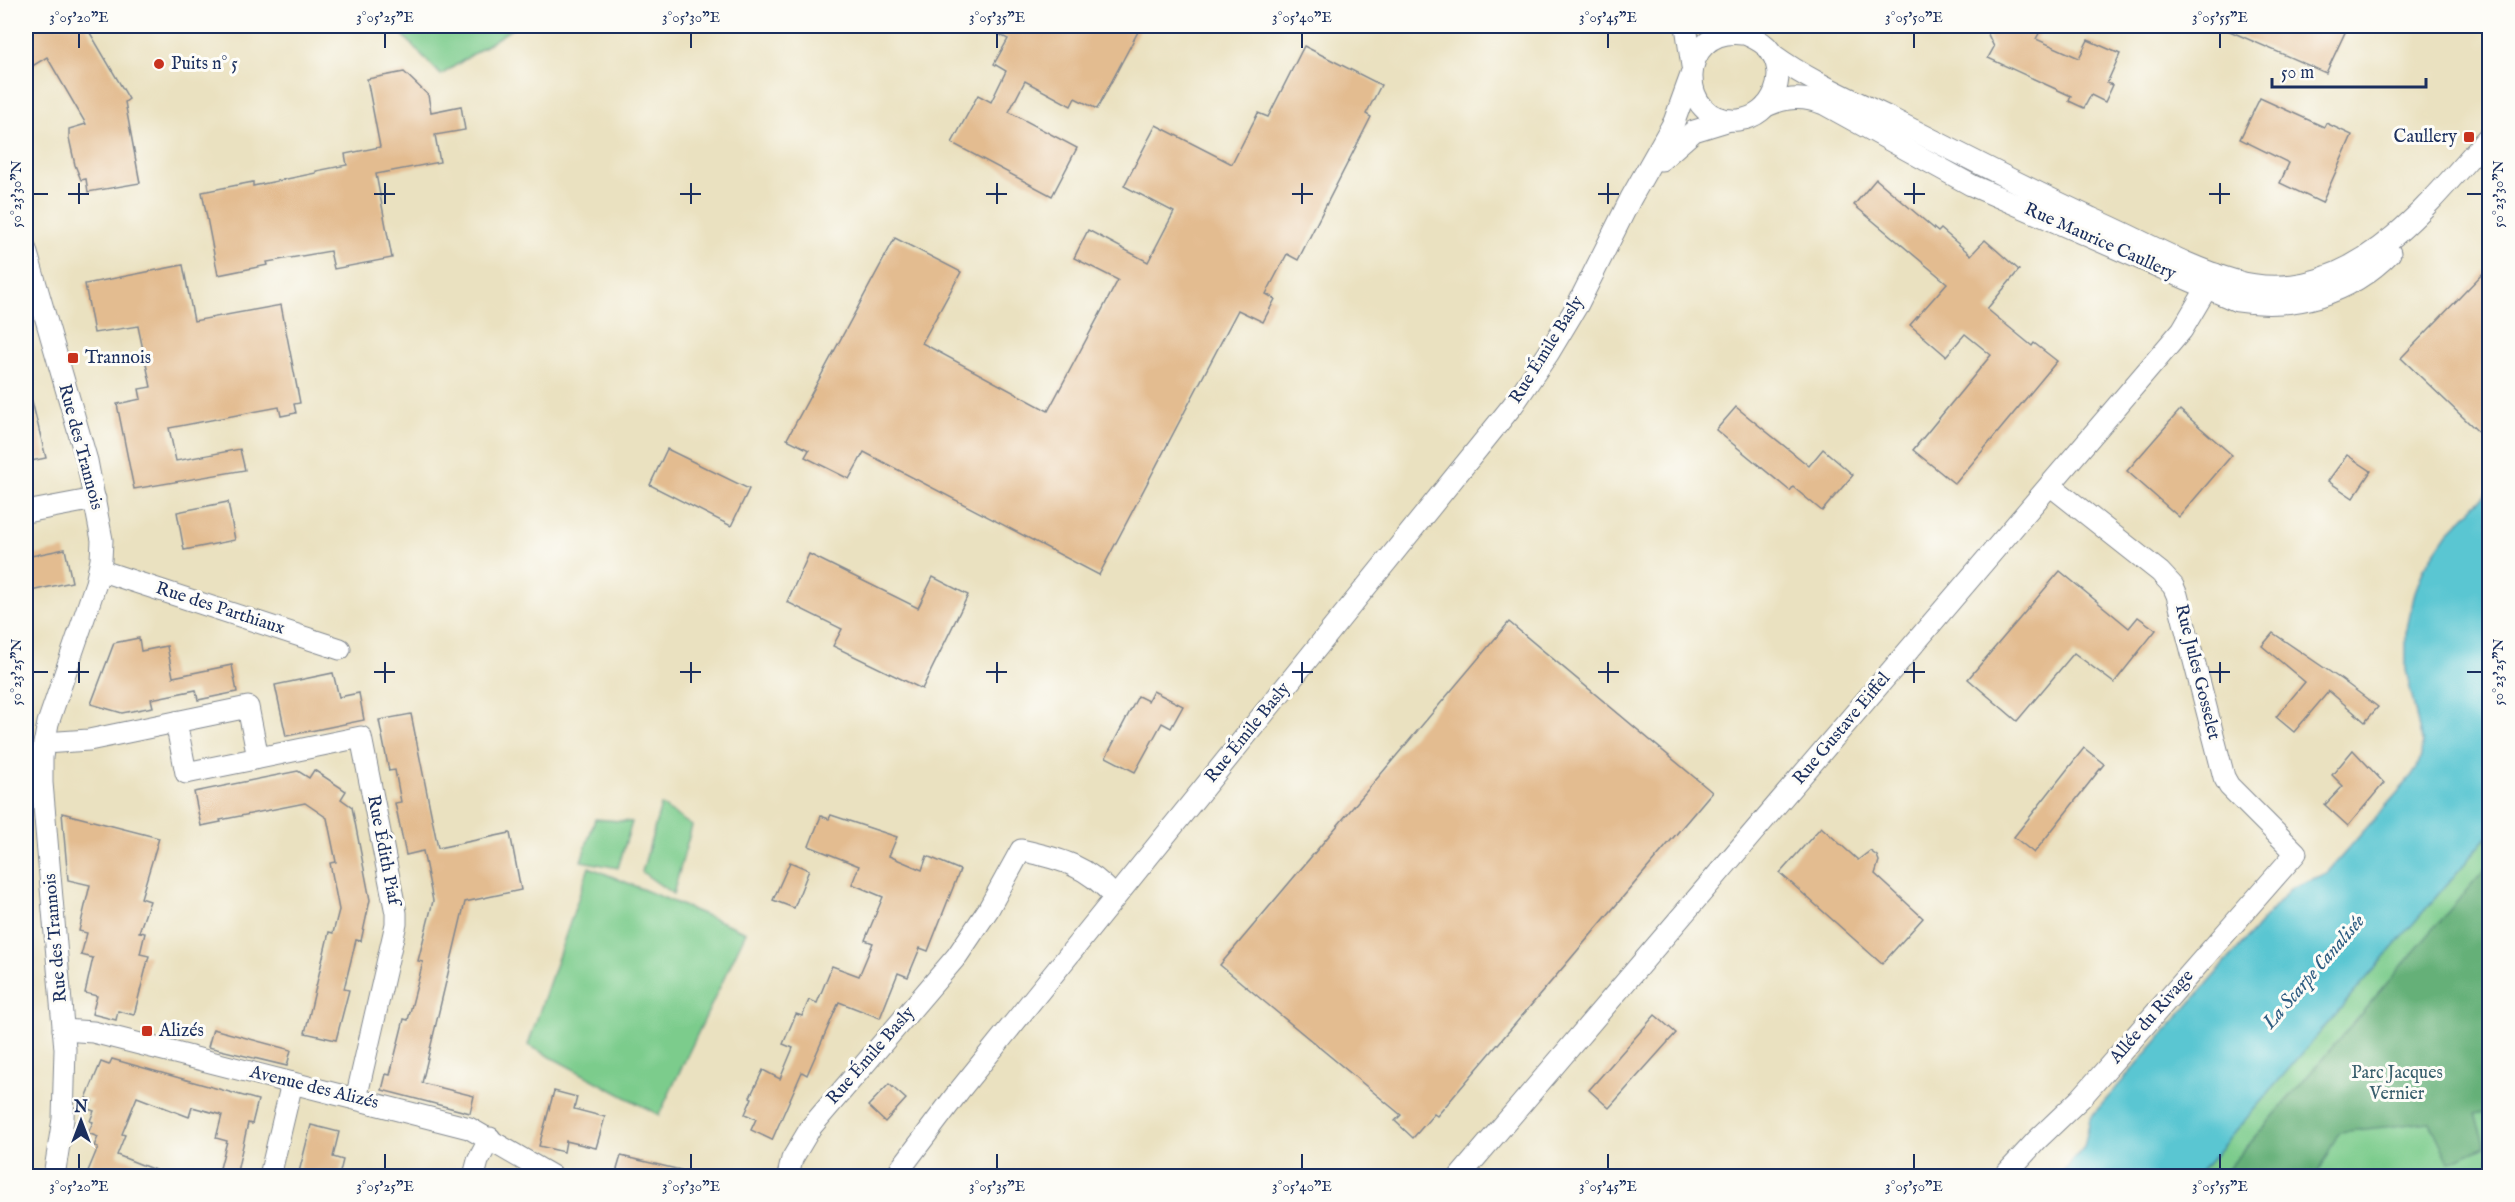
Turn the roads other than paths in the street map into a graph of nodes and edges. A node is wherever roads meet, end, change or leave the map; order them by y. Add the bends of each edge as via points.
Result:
1 (1686, 26) edge
2 (1734, 30) edge
3 (1772, 54) junction
4 (1692, 71) junction
5 (1767, 106) junction
6 (1730, 120) junction
7 (2490, 135) edge
8 (1639, 185) junction
9 (26, 252) edge
10 (2211, 282) junction
11 (2050, 484) junction
12 (95, 499) junction
13 (26, 512) edge
14 (99, 570) junction
15 (340, 648) dead end
16 (176, 722) junction
17 (44, 743) junction
18 (258, 758) junction
19 (2296, 853) joint
20 (1115, 897) junction
21 (63, 1030) junction
22 (292, 1083) junction
23 (356, 1099) junction
24 (490, 1138) junction
25 (54, 1176) edge
26 (270, 1176) edge
27 (474, 1176) edge
28 (552, 1176) edge
29 (788, 1176) edge
30 (896, 1176) edge
31 (1460, 1176) edge
32 (2004, 1176) edge

1 - 4 street
2 - 3 street, Rue Maurice Caullery via 1759,41
2 - 4 street, Rue Maurice Caullery via 1708,42 1700,50
3 - 5 street via 1778,84
3 - 10 street, Rue Maurice Caullery via 1810,79
4 - 6 street via 1694,93 1704,107 1713,115
4 - 8 street, Rue Émile Basly via 1674,122
5 - 6 street, Rue Maurice Caullery via 1753,116
5 - 10 street, Rue Maurice Caullery via 1796,98 1824,104 1971,185
6 - 8 street, Rue Émile Basly via 1704,127 1687,137
7 - 10 street, Rue Maurice Caullery via 2420,212 2370,254 2321,278 2286,285
8 - 20 street, Rue Émile Basly via 1563,329 1513,405
9 - 12 street, Rue des Trannois
10 - 11 street, Rue Gustave Eiffel via 2182,330
11 - 19 street, Rue Jules Gosselet via 2173,586 2224,777
11 - 31 street, Rue Gustave Eiffel
12 - 13 street
12 - 14 street, Rue des Trannois via 102,540
14 - 15 street, Rue des Parthiaux
14 - 17 street, Rue des Trannois via 51,708
16 - 17 street via 89,740
16 - 18 street via 248,707
16 - 18 street, Rue Édith Piaf via 186,773
17 - 21 street, Rue des Trannois via 42,783
18 - 23 street, Rue Édith Piaf via 361,737 396,924
19 - 32 street, Allée du Rivage via 2081,1098
20 - 29 street, Rue Émile Basly via 1079,866 1021,850 967,943 811,1127 792,1159
20 - 30 street, Rue Émile Basly via 958,1091
21 - 22 street, Avenue des Alizés via 93,1032
21 - 25 street, Rue des Trannois via 65,1102
22 - 23 street, Avenue des Alizés
22 - 26 street
23 - 24 street, Avenue des Alizés via 469,1128
24 - 27 street
24 - 28 street, Avenue des Alizés

